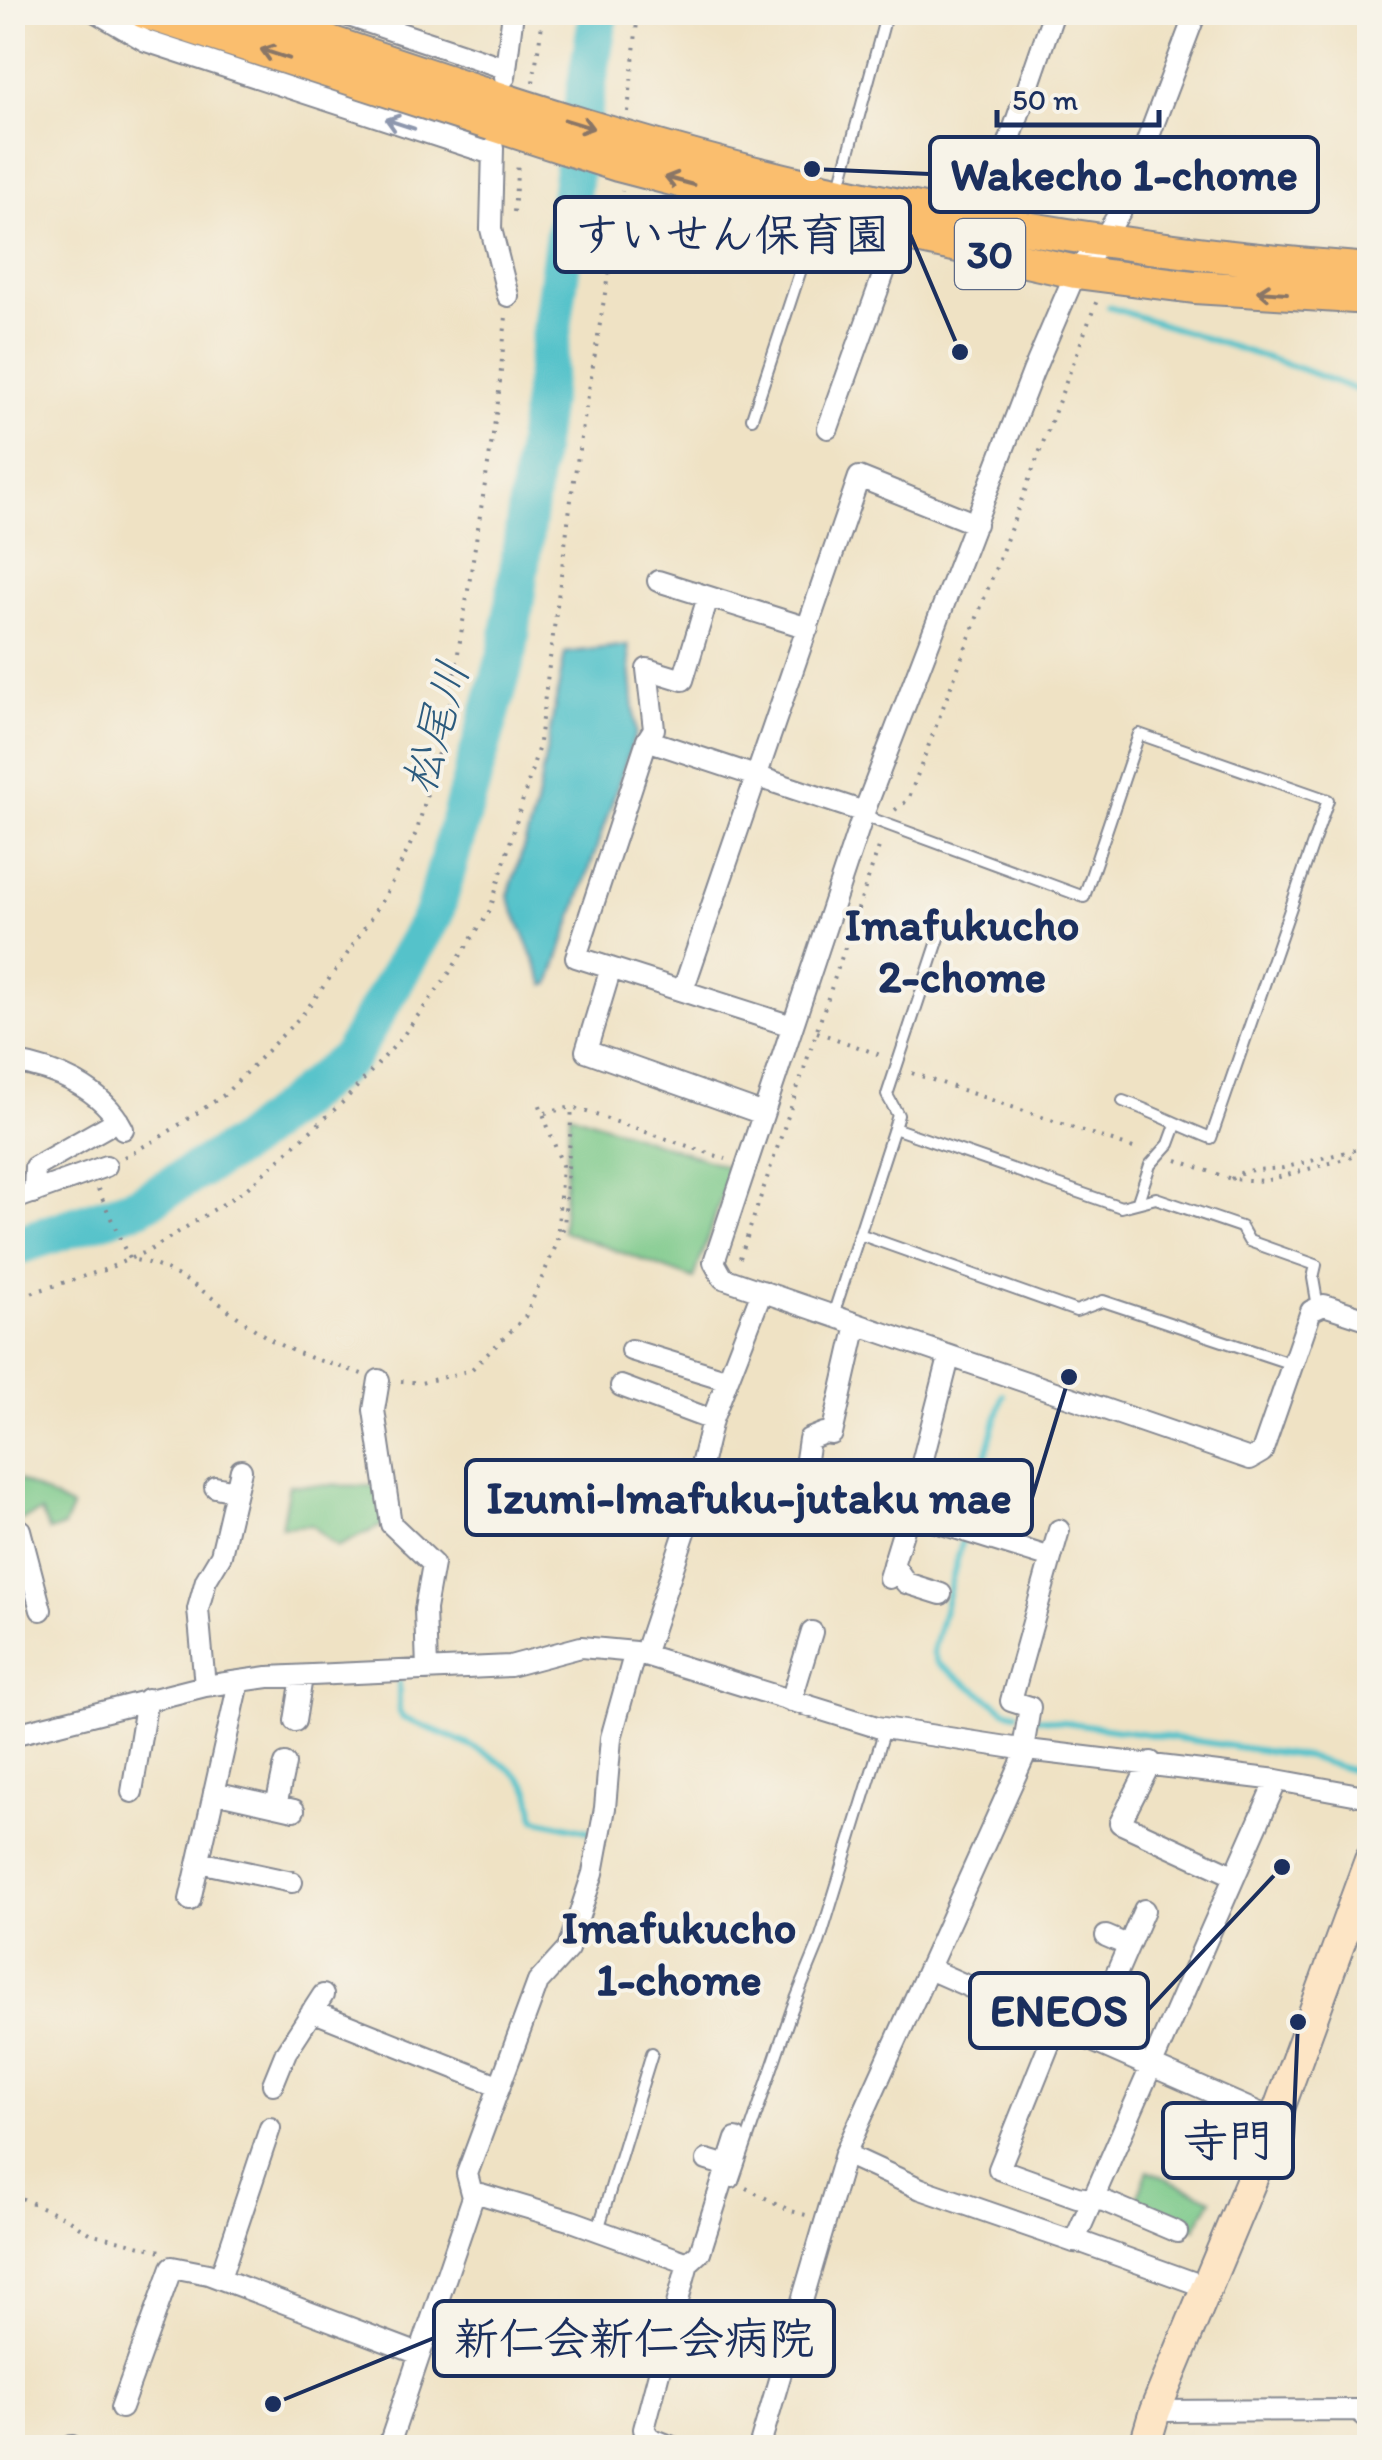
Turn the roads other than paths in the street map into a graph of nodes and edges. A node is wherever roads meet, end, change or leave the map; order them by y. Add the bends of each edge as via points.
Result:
1 (96, 12) edge
2 (144, 12) edge
3 (240, 12) edge
4 (337, 12) edge
5 (513, 12) edge
6 (886, 12) edge
7 (1054, 12) edge
8 (1196, 12) edge
9 (518, 132) junction
10 (827, 204) junction
11 (987, 222) junction
12 (894, 233) junction
13 (1101, 243) junction
14 (1370, 270) edge
15 (1089, 281) junction
16 (508, 296) road end
17 (1370, 298) edge
18 (864, 329) junction
19 (884, 337) dead end
20 (856, 416) dead end
21 (752, 418) dead end
22 (976, 524) junction
23 (658, 581) dead end
24 (708, 597) junction
25 (808, 628) junction
26 (647, 740) junction
27 (756, 776) junction
28 (864, 812) junction
29 (941, 932) dead end
30 (611, 968) junction
31 (683, 990) junction
32 (792, 1026) junction
33 (15, 1069) edge
34 (1123, 1101) dead end
35 (764, 1114) junction
36 (1176, 1125) junction
37 (894, 1128) junction
38 (99, 1170) road end
39 (34, 1193) junction
40 (12, 1200) edge
41 (1138, 1201) junction
42 (860, 1234) junction
43 (762, 1292) junction
44 (1318, 1307) junction
45 (833, 1316) junction
46 (1370, 1320) edge
47 (857, 1324) junction
48 (631, 1350) dead end
49 (949, 1358) junction
50 (1292, 1364) junction
51 (379, 1380) road end
52 (726, 1380) junction
53 (621, 1386) dead end
54 (712, 1420) junction
55 (787, 1436) dead end
56 (808, 1442) junction
57 (231, 1483) dead end
58 (909, 1513) junction
59 (24, 1529) edge
60 (1059, 1530) dead end
61 (1051, 1558) junction
62 (942, 1594) dead end
63 (42, 1610) dead end
64 (812, 1632) dead end
65 (639, 1654) junction
66 (427, 1670) junction
67 (302, 1677) junction
68 (236, 1682) junction
69 (205, 1686) junction
70 (147, 1700) junction
71 (791, 1701) junction
72 (295, 1722) dead end
73 (885, 1728) junction
74 (12, 1734) edge
75 (1025, 1749) junction
76 (1151, 1762) junction
77 (285, 1764) dead end
78 (1277, 1780) junction
79 (132, 1792) dead end
80 (214, 1792) junction
81 (1370, 1798) edge
82 (199, 1862) junction
83 (1233, 1875) junction
84 (1367, 1877) edge
85 (292, 1882) dead end
86 (190, 1900) dead end
87 (1144, 1910) dead end
88 (1106, 1936) dead end
89 (1127, 1946) junction
90 (928, 1969) junction
91 (1057, 2026) junction
92 (1088, 2039) junction
93 (652, 2053) dead end
94 (1155, 2068) junction
95 (272, 2084) dead end
96 (500, 2086) junction
97 (1275, 2120) junction
98 (270, 2128) dead end
99 (736, 2139) dead end
100 (845, 2154) junction
101 (722, 2169) junction
102 (256, 2171) junction
103 (276, 2179) dead end
104 (473, 2198) junction
105 (1091, 2200) junction
106 (598, 2230) junction
107 (1176, 2232) dead end
108 (1074, 2242) junction
109 (688, 2263) junction
110 (220, 2278) junction
111 (1206, 2287) junction
112 (418, 2354) junction
113 (121, 2408) dead end
114 (1155, 2410) junction
115 (1370, 2420) edge
116 (388, 2448) edge
117 (675, 2448) edge
118 (759, 2448) edge
119 (1144, 2448) edge

9 -> 1 street via 146,41
9 -> 2 main road, 30
3 - 9 main road, 30
4 - 5 street via 505,72
6 - 10 lane
7 - 11 street
8 - 13 street via 1122,210
9 - 10 main road, 30 via 623,151
9 - 16 street via 492,229
10 - 11 main road, 30
10 - 12 main road, 30
10 - 21 lane
11 - 13 main road, 30
12 - 15 main road, 30
12 - 18 street
13 - 14 main road, 30
13 - 15 street
17 -> 15 main road, 30
15 - 22 street via 1033,372
18 - 19 street
18 - 20 street via 832,418
22 - 25 street via 859,476
22 - 28 street
23 - 24 street
24 - 25 street
24 - 26 street via 683,680 648,669 654,728
25 - 27 street
26 - 27 street
26 - 30 street via 576,957
27 - 28 street
27 - 31 street
28 - 32 street
28 - 36 lane via 1084,897 1139,734 1328,800 1212,1138
29 - 37 lane via 887,1094 898,1116
30 - 31 street
30 - 35 street via 586,1051
31 - 32 street
32 - 35 street
33 - 39 street via 45,1067 73,1081 120,1124 34,1167
34 - 36 lane
35 - 43 street via 714,1262 723,1278
36 - 41 lane via 1150,1165
37 - 41 lane via 1121,1207
37 - 42 lane
38 - 39 street
39 - 40 street
41 - 44 lane via 1156,1198 1241,1227 1249,1242 1316,1265
42 - 45 lane
42 - 50 lane via 1076,1311 1103,1301
43 - 45 street
43 - 52 street
44 - 46 street
44 - 50 street
45 - 47 street
47 - 49 street
47 - 56 street via 832,1434
48 - 52 street
49 - 50 street via 1250,1459 1262,1452
49 - 58 street
51 - 66 street via 374,1410 392,1524 432,1564 424,1608
52 - 54 street
53 - 54 street
54 - 65 street via 685,1532
55 - 56 street
56 - 58 street via 802,1491
57 - 69 street via 221,1555 205,1565 198,1609
58 - 61 street
58 - 62 street via 891,1571 917,1597
59 - 63 street
60 - 61 street
61 - 75 street via 1011,1701 1030,1707
64 - 71 street
65 - 66 street via 581,1647 510,1666
65 - 71 street
65 - 96 street via 611,1738 593,1873 568,1949 538,1982
66 - 67 street
67 - 68 street
67 - 72 street
68 - 69 street
68 - 80 street
69 - 70 street
70 - 74 street
70 - 79 street
71 - 73 street
73 - 75 street
73 - 101 lane via 819,1944
75 - 76 street
75 - 90 street
76 - 78 street
76 - 83 street via 1120,1824
77 - 80 street via 285,1808
78 - 81 street
78 - 83 street
80 - 82 street
82 - 85 street via 246,1882
82 - 86 street
83 - 94 street
84 - 97 main road
87 - 89 street
88 - 89 street
89 - 92 street
90 - 91 street
90 - 100 street
91 - 92 street
91 - 105 street via 998,2169
92 - 94 street
93 - 106 lane
94 - 97 street
94 - 105 street
95 - 96 street via 318,2003
96 - 104 street via 467,2174
97 - 111 main road
98 - 102 street
99 - 101 street
100 - 108 street via 921,2190
100 - 118 street
101 - 109 street via 700,2252
102 - 103 street
102 - 110 street
104 - 106 street via 481,2194
104 - 112 street
105 - 107 street
105 - 108 street
106 - 109 street
108 - 111 street
109 - 117 street via 644,2428 650,2438
110 - 112 street
110 - 113 street via 172,2267 169,2307 144,2378
111 - 114 main road
112 - 116 street
114 - 115 street via 1358,2410
114 - 119 main road

